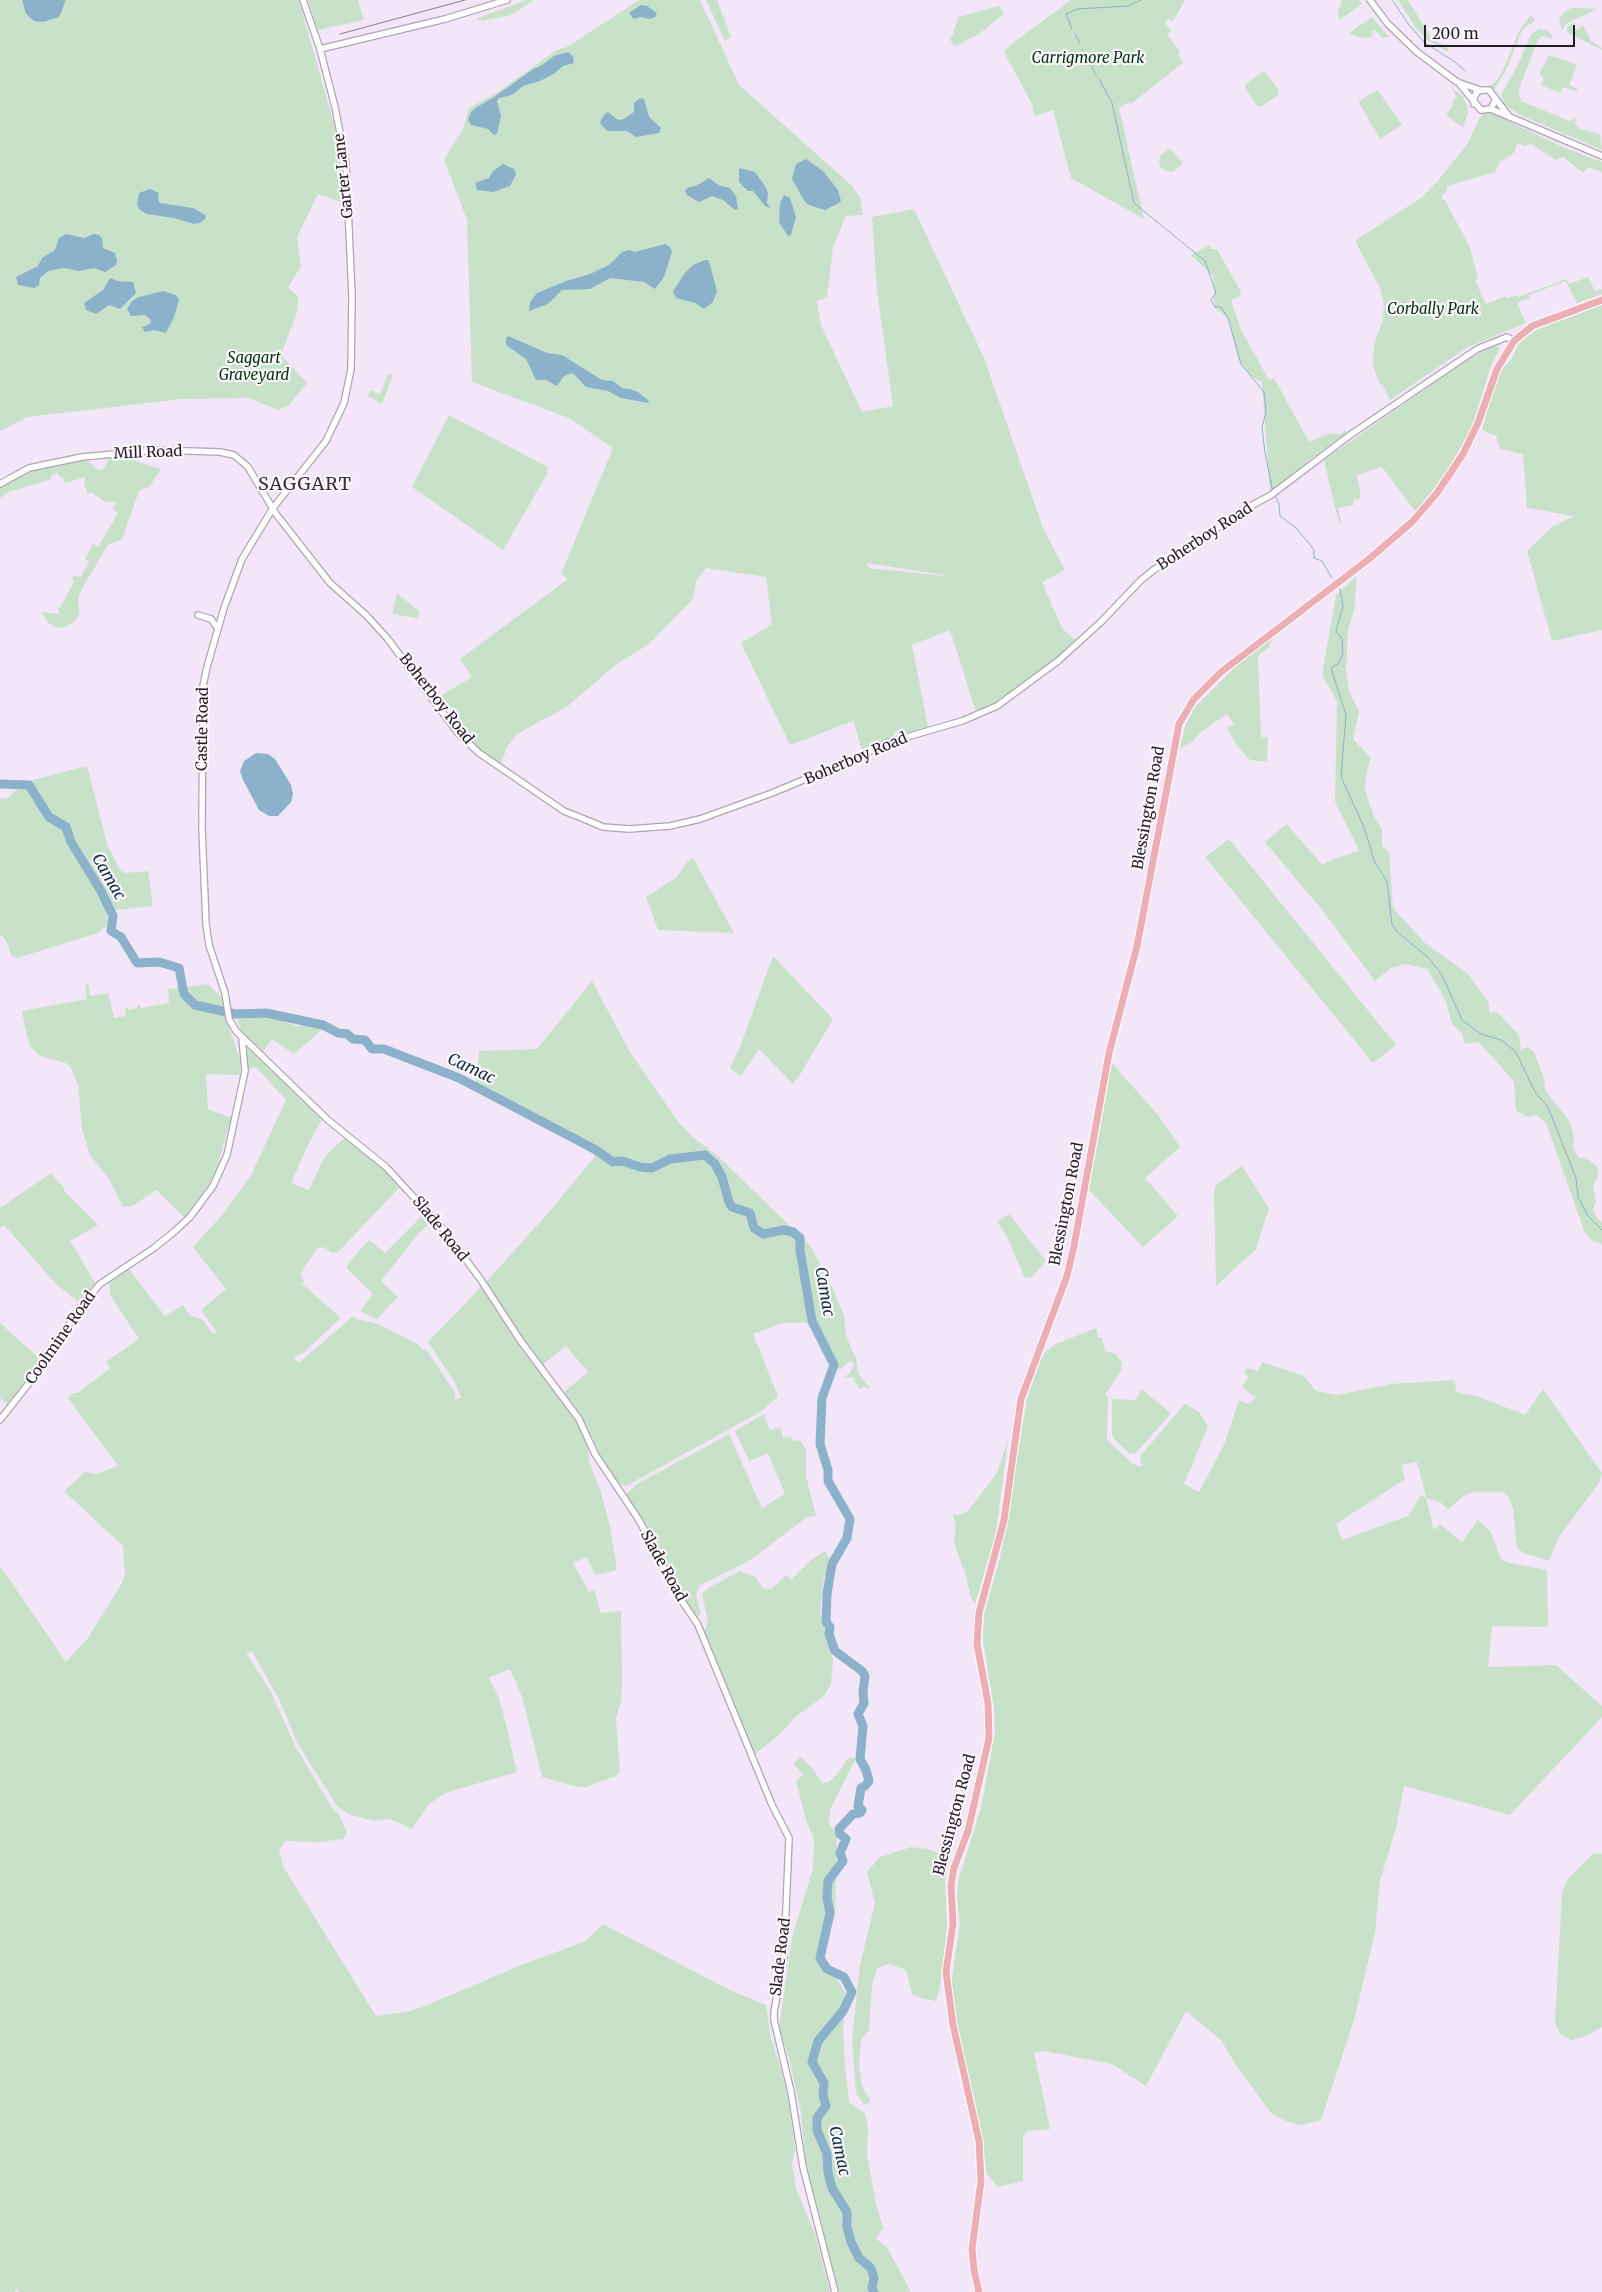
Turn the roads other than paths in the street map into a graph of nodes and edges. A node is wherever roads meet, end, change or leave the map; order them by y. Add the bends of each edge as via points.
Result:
1 (303, 0) edge
2 (507, 0) edge
3 (1370, 0) edge
4 (320, 49) junction
5 (1457, 82) junction
6 (1480, 90) junction
7 (1496, 100) junction
8 (1474, 104) junction
9 (1490, 110) junction
10 (1510, 118) junction
11 (1602, 156) edge
12 (1602, 300) edge
13 (1514, 341) junction
14 (0, 484) edge
15 (273, 508) junction
16 (198, 615) dead end
17 (218, 629) junction
18 (214, 962) joint
19 (242, 1038) junction
20 (0, 1420) edge
21 (835, 2292) edge
22 (979, 2292) edge

1 - 4 street, Garter Lane
2 - 4 street via 445,19
3 - 5 street via 1388,24 1411,46
4 - 15 street, Garter Lane via 346,164 352,356 346,394 332,430
5 - 6 street
5 - 8 street
6 - 7 street via 1489,90
6 - 8 street via 1475,94
7 - 9 street
7 - 10 street
8 - 9 street via 1481,110
9 - 10 street
10 - 11 street
12 - 13 main road, Blessington Road via 1532,326
13 - 15 street, Boherboy Road via 1508,337 1471,353 1350,435 1273,493 1155,568 1058,661 997,706 962,721 886,743 772,794 670,826 603,827 564,812 479,753 458,733 388,638 330,583
13 - 22 main road, Blessington Road via 1497,369 1463,454 1437,493 1412,522 1221,672 1194,699 1179,724 1137,946 1109,1053 1074,1246 1067,1276 1019,1408 1004,1520 978,1620 977,1644 989,1712 989,1738 968,1831 954,1868 951,1885 954,1924 946,1972 953,2025 979,2141 981,2181 972,2249
14 - 15 street, Mill Road via 29,468 82,457 146,450 224,452 244,462
15 - 17 street, Castle Road via 238,568
16 - 17 street via 211,619
17 - 18 street, Castle Road via 203,686 202,828 206,924
18 - 19 street, Slade Road via 229,1014
19 - 20 street, Coolmine Road via 245,1070 227,1155 213,1186 176,1231 100,1284
19 - 21 street, Slade Road via 328,1120 386,1167 443,1229 579,1419 595,1454 638,1520 698,1625 772,1805 789,1838 784,1957 774,2020 791,2092 803,2167

